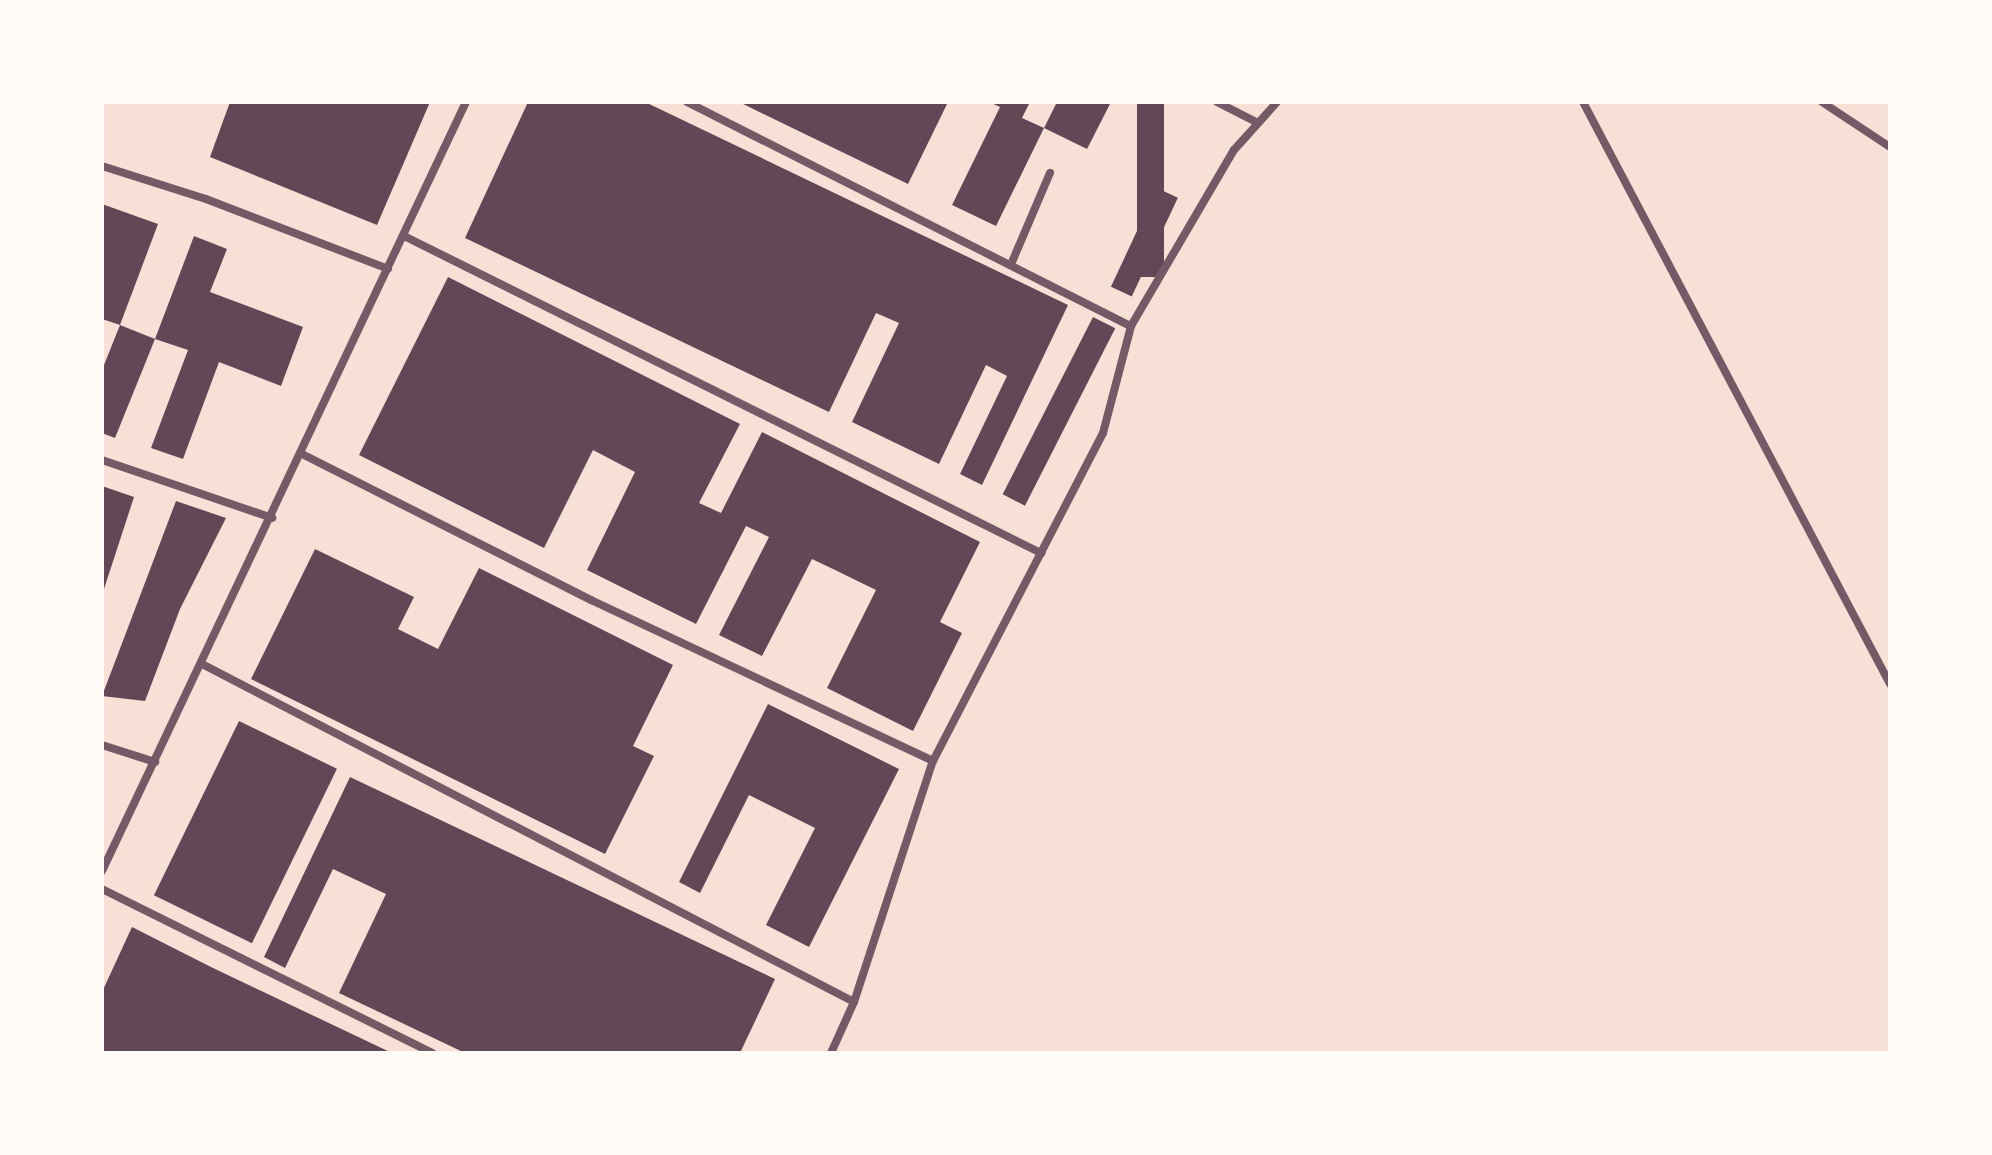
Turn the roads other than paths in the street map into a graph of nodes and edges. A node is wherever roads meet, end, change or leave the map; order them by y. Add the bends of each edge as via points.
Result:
1 (466, 102) edge
2 (687, 102) edge
3 (1217, 102) edge
4 (1277, 102) edge
5 (1583, 102) edge
6 (1822, 102) edge
7 (1256, 122) junction
8 (1890, 147) edge
9 (102, 166) edge
10 (1050, 173) dead end
11 (404, 236) junction
12 (1012, 262) junction
13 (388, 269) junction
14 (1131, 326) junction
15 (302, 454) junction
16 (102, 460) edge
17 (272, 518) junction
18 (1041, 553) junction
19 (202, 664) junction
20 (1890, 684) edge
21 (102, 745) edge
22 (933, 761) junction
23 (155, 762) junction
24 (102, 871) edge
25 (102, 889) edge
26 (854, 1002) junction
27 (433, 1053) edge
28 (831, 1053) edge

1 - 11 street
2 - 12 street
3 - 7 street
4 - 7 street
5 - 20 street
6 - 8 street
7 - 14 street via 1234,150
9 - 13 street via 206,199
10 - 12 street
11 - 13 street
11 - 18 street
12 - 14 street
13 - 15 street
14 - 18 street via 1110,417
15 - 17 street
15 - 22 street via 591,600
16 - 17 street
17 - 19 street
18 - 22 street
19 - 23 street
19 - 26 street
21 - 23 street
22 - 26 street
23 - 24 street
25 - 27 street
26 - 28 street

